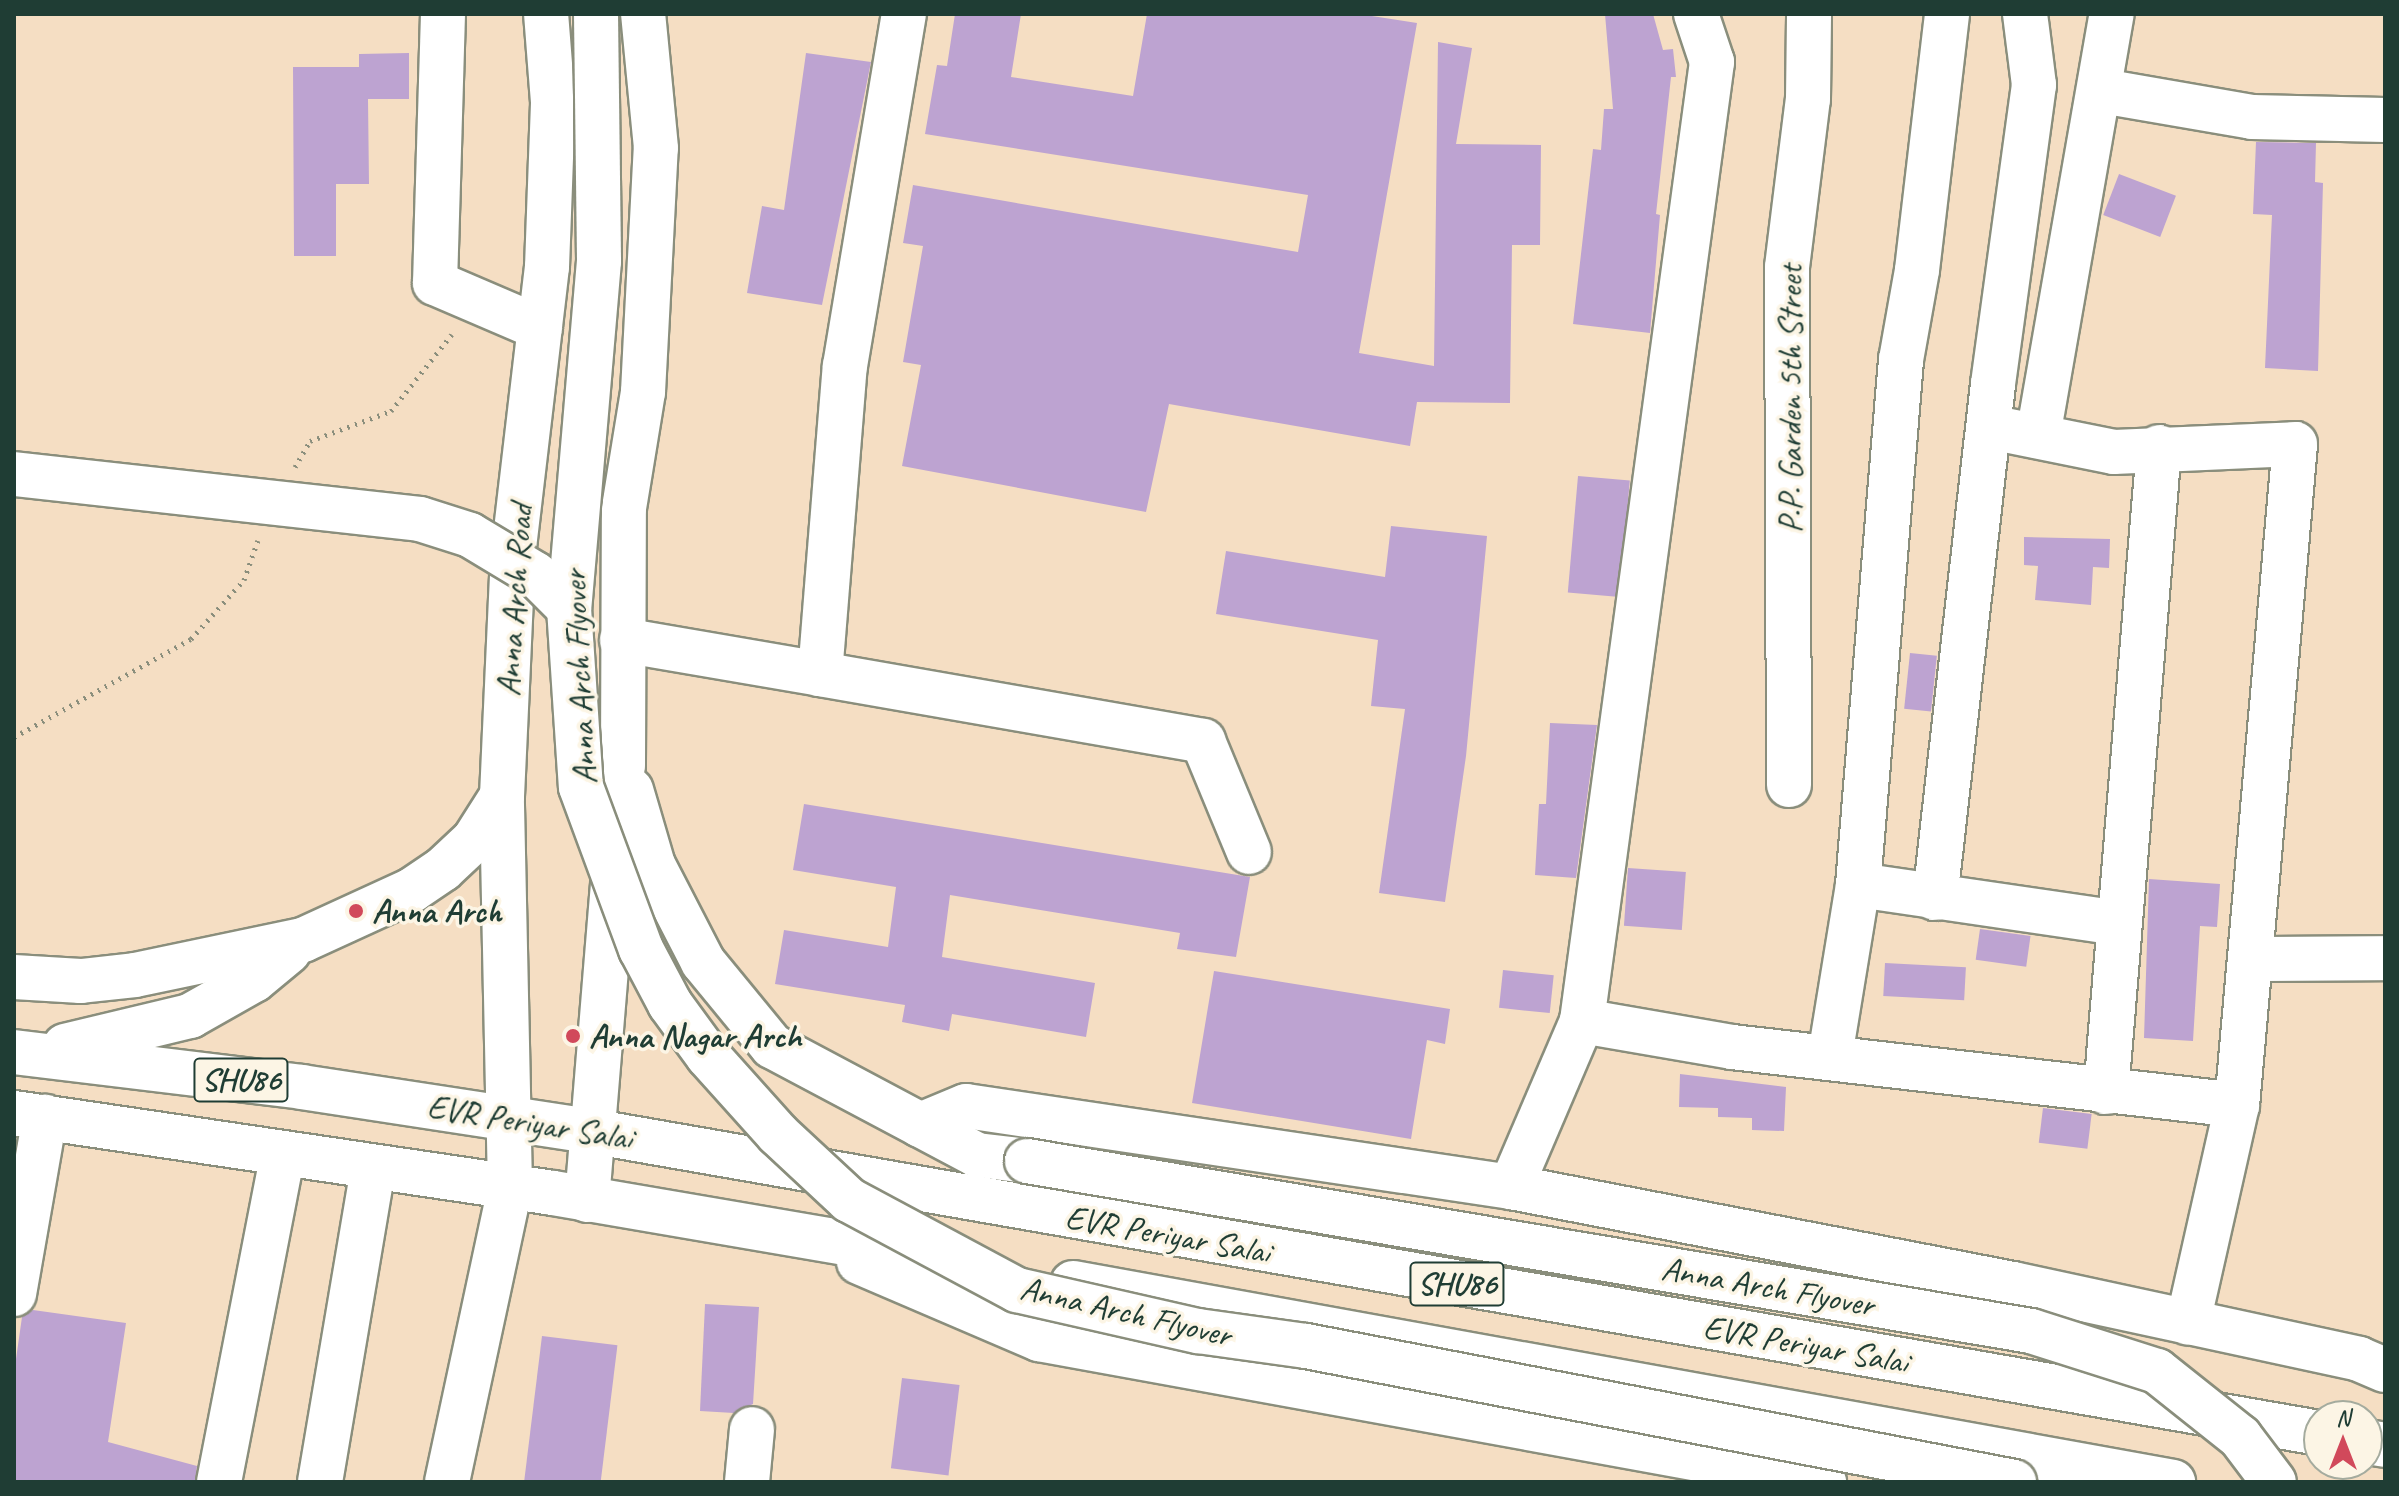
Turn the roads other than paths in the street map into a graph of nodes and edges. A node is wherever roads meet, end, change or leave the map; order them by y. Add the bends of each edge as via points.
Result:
1 (443, 14) edge
2 (546, 14) edge
3 (596, 14) edge
4 (643, 14) edge
5 (904, 14) edge
6 (1696, 14) edge
7 (1809, 14) edge
8 (1947, 14) edge
9 (2025, 14) edge
10 (2112, 14) edge
11 (2102, 91) junction
12 (2385, 120) edge
13 (540, 328) junction
14 (1990, 427) junction
15 (2038, 436) junction
16 (2159, 447) junction
17 (14, 474) edge
18 (521, 496) junction
19 (624, 508) junction
20 (569, 608) junction
21 (510, 639) junction
22 (622, 640) junction
23 (820, 674) junction
24 (623, 765) junction
25 (1789, 785) dead end
26 (502, 796) junction
27 (1249, 852) dead end
28 (1858, 885) junction
29 (1935, 898) junction
30 (2118, 923) junction
31 (303, 940) junction
32 (2385, 958) edge
33 (2251, 959) junction
34 (14, 977) edge
35 (1582, 1021) junction
36 (21, 1053) edge
37 (1830, 1056) junction
38 (2106, 1092) junction
39 (2237, 1105) junction
40 (30, 1115) edge
41 (509, 1118) junction
42 (920, 1125) junction
43 (596, 1132) junction
44 (283, 1153) junction
45 (977, 1155) junction
46 (373, 1167) junction
47 (510, 1187) junction
48 (1511, 1187) junction
49 (911, 1188) junction
50 (587, 1200) junction
51 (787, 1231) junction
52 (14, 1294) edge
53 (2188, 1323) junction
54 (2385, 1370) edge
55 (752, 1429) dead end
56 (2303, 1430) edge
57 (1730, 1475) edge
58 (219, 1482) edge
59 (320, 1482) edge
60 (447, 1482) edge
61 (747, 1482) edge
62 (1824, 1482) edge
63 (2014, 1482) edge
64 (2173, 1482) edge
65 (2274, 1482) edge

1 - 13 main road via 435,283
2 - 13 main road, Anna Arch Road via 553,102
3 - 20 main road, Anna Arch Flyover, bridge via 599,261
4 - 19 main road via 656,148 643,392
5 - 23 main road via 845,366
6 - 35 main road via 1712,62
7 - 25 main road, P.P. Garden 5th Street via 1808,99 1787,267
8 - 28 main road via 1901,360
9 - 14 main road via 2034,85
10 - 11 main road
11 - 12 main road via 2252,117
11 - 15 main road
13 - 18 main road, Anna Arch Road
14 - 15 main road
14 - 29 main road
15 - 16 main road via 2114,452
16 - 30 main road
16 - 33 main road via 2295,444
17 - 20 main road, bridge via 420,519 470,535 535,574
18 - 19 main road
18 - 21 main road, Anna Arch Road
19 - 22 main road
20 - 63 main road, Anna Arch Flyover, bridge via 581,787 601,852 648,963 708,1056 778,1134 849,1200 1017,1290 1198,1331 1306,1346
21 - 22 main road
21 - 26 main road, Anna Arch Road
22 - 23 main road
22 - 24 main road
23 - 27 main road via 1203,741
24 - 42 main road via 653,865 703,962 772,1046
24 - 43 main road
26 - 31 main road via 474,840 443,869 412,890
26 - 41 main road, Anna Arch Road
28 - 29 main road
28 - 37 main road
29 - 30 main road
30 - 38 main road
31 - 34 main road via 135,975 81,981
31 - 36 main road via 254,980 190,1016
32 - 33 main road
33 - 39 main road
35 - 37 main road via 1732,1047
35 - 48 main road
36 - 41 main road, EVR Periyar Salai / SHU86
37 - 38 main road
38 - 39 main road
39 - 53 main road
40 - 44 main road, EVR Periyar Salai / SHU86
40 - 52 main road
41 - 43 main road, EVR Periyar Salai / SHU86
41 - 47 main road, Anna Arch Road
42 - 45 main road, Anna Arch Flyover
42 - 48 main road via 966,1106
43 - 49 main road, EVR Periyar Salai / SHU86
43 - 50 main road
44 - 46 main road, EVR Periyar Salai / SHU86
44 - 58 main road
45 - 49 main road
45 - 65 main road, Anna Arch Flyover, bridge via 2031,1331 2157,1371 2240,1437
46 - 47 main road, EVR Periyar Salai / SHU86
46 - 59 main road
47 - 50 main road, EVR Periyar Salai / SHU86
47 - 60 main road, Anna Arch Road
48 - 53 main road
49 - 56 main road, EVR Periyar Salai / SHU86
50 - 51 main road, EVR Periyar Salai / SHU86
51 - 57 main road via 1039,1339
51 - 64 main road, EVR Periyar Salai / SHU86
53 - 54 main road via 2359,1359
55 - 61 main road
57 - 62 main road

